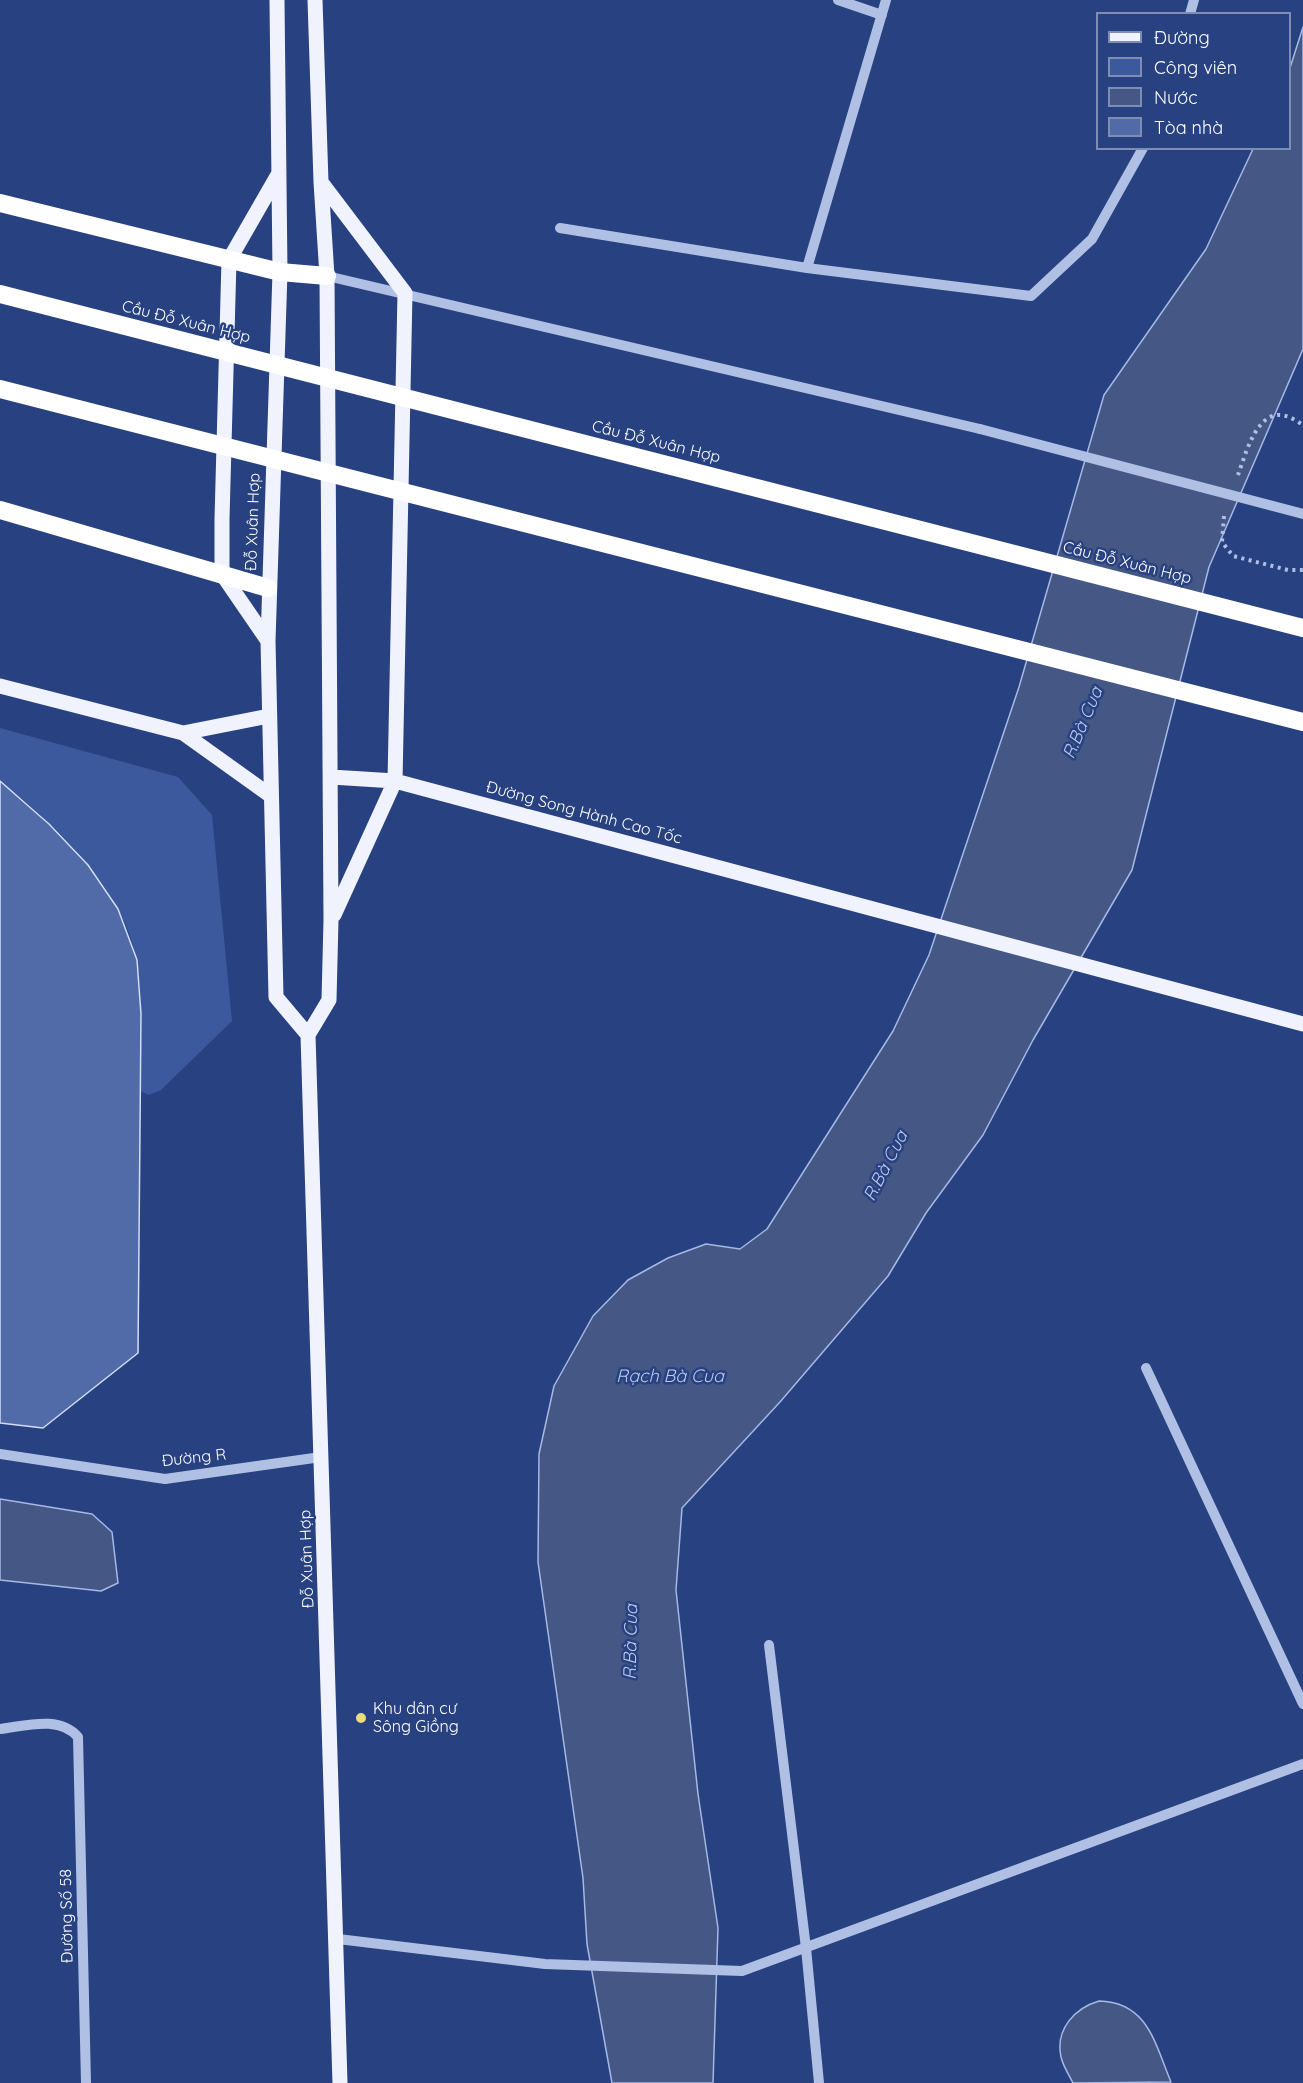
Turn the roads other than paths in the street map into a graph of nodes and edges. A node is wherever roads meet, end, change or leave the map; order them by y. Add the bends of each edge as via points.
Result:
1 (277, 0) edge
2 (315, 0) edge
3 (838, 0) edge
4 (886, 0) edge
5 (882, 15) junction
6 (1142, 150) edge
7 (279, 173) junction
8 (321, 182) junction
9 (0, 203) edge
10 (561, 228) dead end
11 (229, 260) junction
12 (807, 267) junction
13 (280, 272) junction
14 (327, 276) junction
15 (405, 293) junction
16 (0, 294) edge
17 (0, 389) edge
18 (0, 510) edge
19 (1303, 514) edge
20 (222, 574) junction
21 (268, 588) junction
22 (1303, 628) edge
23 (268, 641) junction
24 (0, 686) edge
25 (269, 716) junction
26 (1303, 722) edge
27 (183, 733) junction
28 (331, 777) junction
29 (395, 781) junction
30 (271, 796) junction
31 (331, 920) junction
32 (1303, 1024) edge
33 (308, 1035) junction
34 (1146, 1368) dead end
35 (0, 1454) edge
36 (321, 1457) junction
37 (769, 1645) dead end
38 (1303, 1704) edge
39 (0, 1729) edge
40 (1303, 1764) edge
41 (338, 1939) junction
42 (806, 1948) junction
43 (86, 2083) edge
44 (340, 2083) edge
45 (819, 2083) edge

1 - 7 main road, Đỗ Xuân Hợp
2 - 8 main road
3 - 5 street
4 - 5 street
5 - 12 street
6 - 12 street via 1092,239 1031,296
7 - 11 main road
7 - 13 main road, Đỗ Xuân Hợp
8 - 14 main road
8 - 15 main road
9 - 11 highway
10 - 12 street
11 - 13 highway
11 - 20 main road
13 - 14 highway
13 - 21 main road, Đỗ Xuân Hợp
14 - 15 street
14 - 28 main road
15 - 19 street, bridge via 980,429
15 - 29 main road
16 - 22 highway, Cầu Đỗ Xuân Hợp, bridge
17 - 26 highway, bridge
18 - 20 highway
20 - 21 highway
20 - 23 main road
21 - 23 main road, Đỗ Xuân Hợp
23 - 25 main road, Đỗ Xuân Hợp
24 - 27 main road
25 - 27 main road
25 - 30 main road, Đỗ Xuân Hợp
27 - 30 main road
28 - 29 main road, Đường Song Hành Cao Tốc
28 - 31 main road
29 - 31 main road
29 - 32 main road, Đường Song Hành Cao Tốc
30 - 33 main road, Đỗ Xuân Hợp via 276,997
31 - 33 main road via 328,1000
33 - 36 main road, Đỗ Xuân Hợp
34 - 38 street
35 - 36 street, Đường R via 165,1479
36 - 41 main road, Đỗ Xuân Hợp
37 - 42 street
39 - 43 street, Đường Số 58 via 60,1724 78,1737
40 - 42 street
41 - 42 street via 545,1964 742,1971
41 - 44 main road, Đỗ Xuân Hợp
42 - 45 street

